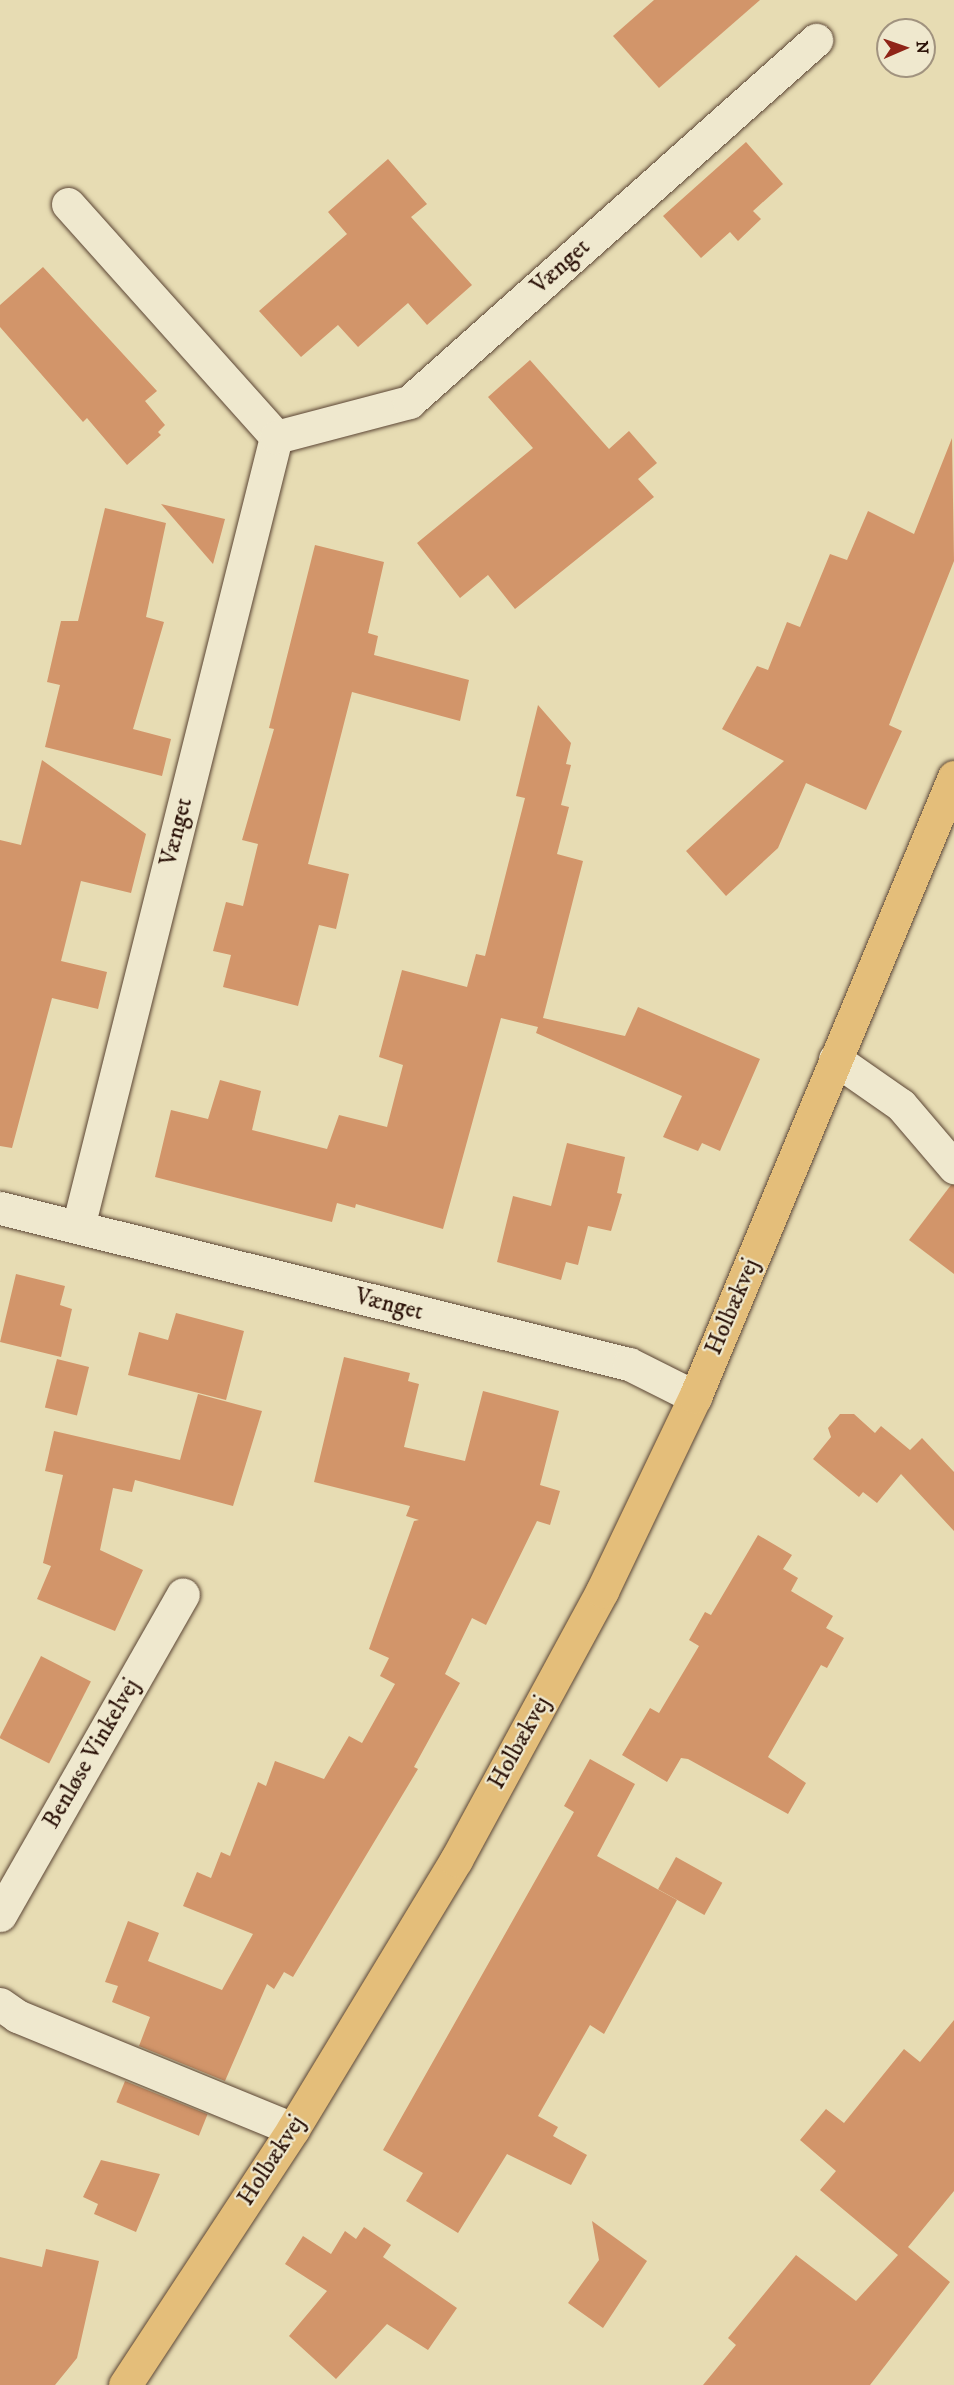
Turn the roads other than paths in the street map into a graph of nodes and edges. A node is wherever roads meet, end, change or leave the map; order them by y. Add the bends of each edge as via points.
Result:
1 (816, 40) dead end
2 (68, 204) dead end
3 (276, 437) junction
4 (954, 777) edge
5 (835, 1059) junction
6 (954, 1167) edge
7 (0, 1208) edge
8 (78, 1227) junction
9 (695, 1397) junction
10 (183, 1594) dead end
11 (0, 1915) edge
12 (0, 2004) edge
13 (293, 2129) junction
14 (126, 2385) edge

1 - 3 street, Vænget via 409,402
2 - 3 street
3 - 8 street, Vænget
4 - 5 main road, Holbækvej
5 - 6 street via 901,1105
5 - 9 main road, Holbækvej
7 - 8 street, Vænget
8 - 9 street, Vænget via 629,1364
9 - 13 main road, Holbækvej via 602,1591 456,1860
10 - 11 street, Benløse Vinkelvej
12 - 13 street via 17,2016
13 - 14 main road, Holbækvej

